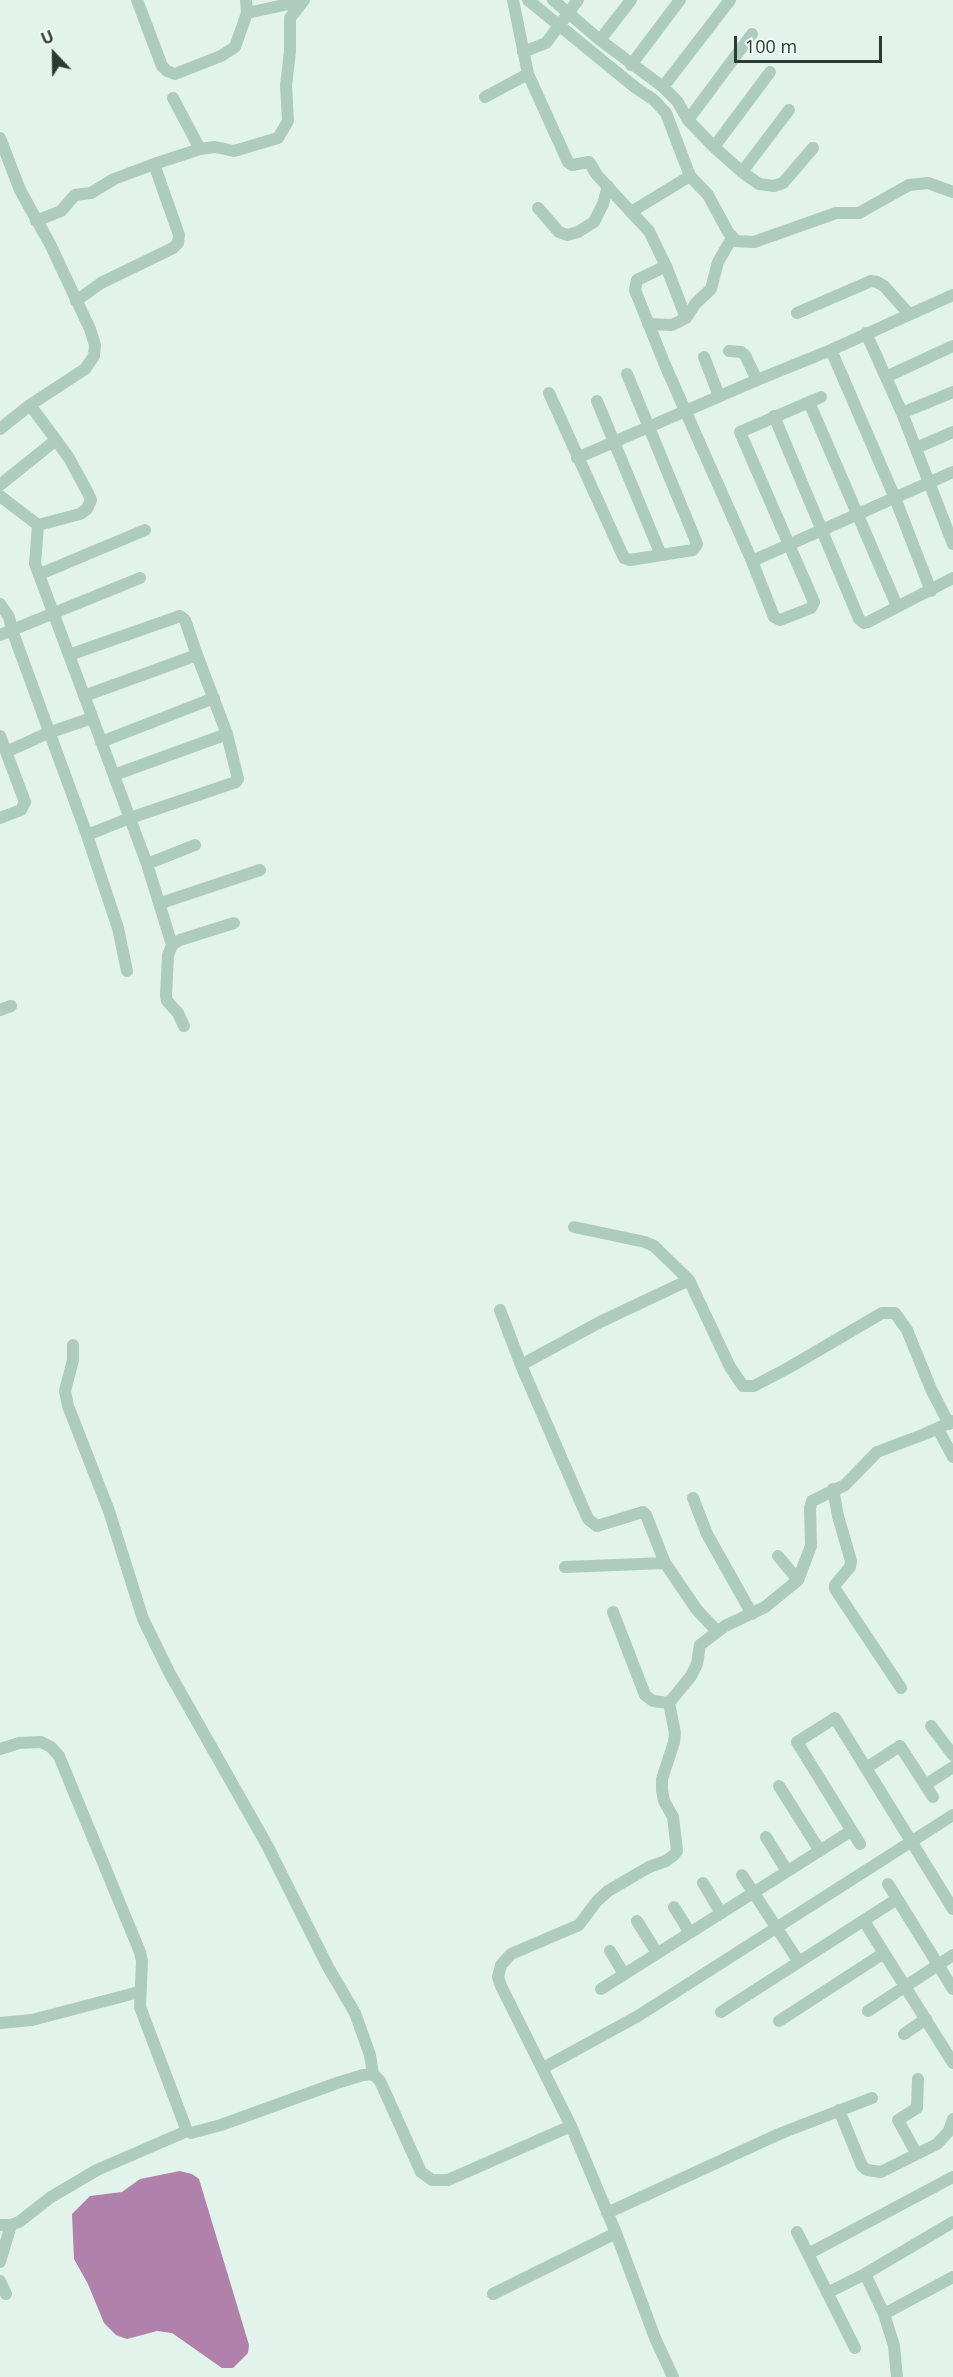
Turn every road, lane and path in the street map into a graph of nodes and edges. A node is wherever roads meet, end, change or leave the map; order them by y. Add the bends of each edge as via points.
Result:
1 (137, 0) edge
2 (246, 0) edge
3 (513, 0) edge
4 (528, 0) edge
5 (553, 0) edge
6 (578, 0) edge
7 (631, 0) edge
8 (681, 0) edge
9 (730, 0) edge
10 (304, 1) edge
11 (569, 12) junction
12 (247, 13) junction
13 (559, 25) junction
14 (752, 34) dead end
15 (600, 40) junction
16 (523, 52) junction
17 (631, 65) junction
18 (770, 72) dead end
19 (528, 74) junction
20 (663, 87) junction
21 (485, 97) dead end
22 (173, 98) dead end
23 (789, 110) dead end
24 (688, 120) junction
25 (0, 138) edge
26 (714, 147) junction
27 (813, 148) dead end
28 (200, 149) junction
29 (154, 164) junction
30 (742, 172) junction
31 (690, 176) junction
32 (608, 186) junction
33 (953, 192) edge
34 (538, 208) dead end
35 (631, 212) junction
36 (36, 221) junction
37 (732, 238) junction
38 (666, 266) junction
39 (953, 296) edge
40 (76, 301) junction
41 (797, 313) dead end
42 (909, 314) junction
43 (686, 318) junction
44 (648, 324) junction
45 (866, 333) junction
46 (953, 346) edge
47 (831, 350) junction
48 (729, 351) dead end
49 (704, 357) dead end
50 (627, 374) dead end
51 (886, 377) junction
52 (757, 380) junction
53 (953, 392) edge
54 (549, 393) dead end
55 (719, 396) junction
56 (597, 402) dead end
57 (30, 405) junction
58 (687, 411) junction
59 (902, 413) junction
60 (774, 416) junction
61 (649, 426) junction
62 (0, 429) edge
63 (953, 432) edge
64 (56, 440) junction
65 (613, 442) junction
66 (916, 448) junction
67 (577, 458) junction
68 (953, 472) edge
69 (929, 483) junction
70 (0, 485) edge
71 (0, 496) edge
72 (895, 498) junction
73 (856, 514) junction
74 (948, 518) edge
75 (38, 525) junction
76 (145, 530) dead end
77 (821, 531) junction
78 (789, 544) junction
79 (953, 544) edge
80 (660, 555) junction
81 (752, 561) junction
82 (40, 574) junction
83 (140, 578) dead end
84 (953, 578) edge
85 (931, 591) junction
86 (0, 604) edge
87 (897, 606) junction
88 (54, 612) junction
89 (6, 632) edge
90 (69, 655) junction
91 (197, 655) junction
92 (84, 696) junction
93 (214, 698) junction
94 (92, 718) junction
95 (48, 733) junction
96 (227, 734) junction
97 (0, 736) edge
98 (101, 742) junction
99 (6, 752) junction
100 (6, 769) edge
101 (114, 775) junction
102 (0, 818) edge
103 (130, 818) junction
104 (87, 836) junction
105 (195, 845) dead end
106 (147, 864) junction
107 (260, 870) dead end
108 (160, 903) junction
109 (234, 923) dead end
110 (172, 945) junction
111 (127, 971) dead end
112 (184, 1026) dead end
113 (574, 1227) dead end
114 (689, 1280) junction
115 (500, 1310) dead end
116 (73, 1345) dead end
117 (521, 1365) junction
118 (947, 1424) edge
119 (953, 1457) edge
120 (833, 1489) junction
121 (693, 1498) dead end
122 (778, 1556) dead end
123 (665, 1563) junction
124 (565, 1567) dead end
125 (798, 1580) junction
126 (613, 1612) dead end
127 (752, 1614) junction
128 (717, 1631) junction
129 (901, 1688) dead end
130 (669, 1703) junction
131 (931, 1726) dead end
132 (0, 1749) edge
133 (953, 1755) edge
134 (953, 1767) edge
135 (866, 1768) junction
136 (925, 1785) junction
137 (779, 1786) dead end
138 (933, 1797) dead end
139 (953, 1815) edge
140 (852, 1831) junction
141 (766, 1837) dead end
142 (911, 1842) junction
143 (860, 1844) dead end
144 (820, 1851) junction
145 (787, 1871) junction
146 (742, 1875) dead end
147 (703, 1883) dead end
148 (888, 1884) dead end
149 (753, 1893) junction
150 (897, 1899) junction
151 (674, 1908) dead end
152 (953, 1909) edge
153 (722, 1913) junction
154 (637, 1921) dead end
155 (864, 1921) junction
156 (776, 1927) junction
157 (690, 1933) junction
158 (610, 1951) dead end
159 (657, 1953) junction
160 (884, 1953) junction
161 (953, 1955) edge
162 (799, 1962) junction
163 (938, 1965) junction
164 (624, 1974) junction
165 (905, 1986) junction
166 (602, 1989) dead end
167 (953, 1989) edge
168 (139, 1992) junction
169 (868, 2011) dead end
170 (721, 2012) dead end
171 (926, 2019) junction
172 (778, 2021) dead end
173 (0, 2023) edge
174 (904, 2034) dead end
175 (953, 2063) edge
176 (543, 2068) junction
177 (373, 2074) junction
178 (918, 2079) dead end
179 (872, 2098) dead end
180 (839, 2110) junction
181 (571, 2126) junction
182 (952, 2128) edge
183 (187, 2132) junction
184 (916, 2153) junction
185 (953, 2176) edge
186 (607, 2213) junction
187 (953, 2222) edge
188 (6, 2225) edge
189 (797, 2232) dead end
190 (616, 2233) junction
191 (808, 2254) junction
192 (0, 2262) edge
193 (865, 2274) junction
194 (953, 2277) edge
195 (0, 2281) edge
196 (827, 2293) junction
197 (6, 2294) dead end
198 (493, 2294) dead end
199 (884, 2314) junction
200 (855, 2348) dead end
201 (673, 2377) edge
202 (897, 2377) edge

1 - 12 street via 162,66 175,74 235,47
2 - 12 street
3 - 16 street
4 - 13 street
5 - 11 street
6 - 11 street
7 - 15 street
8 - 17 street
9 - 20 street
10 - 12 street
10 - 28 street via 290,18 288,121 282,135 234,152 215,147
11 - 13 street
11 - 15 street
13 - 16 street via 546,43
13 - 31 street via 666,113
14 - 24 street
15 - 17 street
16 - 19 street
17 - 20 street
18 - 26 street
19 - 21 street
19 - 32 street via 569,164 589,162
20 - 24 street
22 - 28 street
23 - 30 street
24 - 26 street
25 - 36 street
26 - 30 street
27 - 30 street via 783,183 759,184
28 - 29 street
29 - 36 street via 114,179 91,193 75,195 61,211
29 - 40 street via 179,235 178,243 101,283
31 - 35 street
31 - 37 street via 708,195
32 - 34 street via 594,222 578,232 559,232
32 - 35 street
33 - 37 street via 928,183 909,185 859,213 829,215 754,242
35 - 38 street via 649,231
36 - 40 street
37 - 43 street via 718,262 711,289
38 - 43 street
38 - 44 street via 635,283
39 - 42 street
40 - 57 street via 95,345 94,356 85,369
41 - 42 street via 871,281 884,286
42 - 45 street
43 - 44 street via 672,325
44 - 58 street
45 - 47 street
45 - 51 street
46 - 51 street
47 - 52 street
47 - 72 street
48 - 52 street via 745,355
49 - 55 street
50 - 61 street
51 - 59 street
52 - 55 street
53 - 59 street
54 - 67 street
55 - 58 street
56 - 65 street
57 - 62 street
57 - 64 street
58 - 61 street
58 - 81 street
59 - 66 street
60 - 73 street via 815,399
60 - 77 street
60 - 78 street via 736,433
61 - 65 street
61 - 80 street via 697,544 690,551
63 - 66 street
64 - 70 street
64 - 75 street via 77,471 90,506 80,514
65 - 67 street
65 - 80 street
66 - 69 street
67 - 80 street via 624,558
68 - 69 street
69 - 72 street
69 - 74 street
71 - 75 street
72 - 73 street
72 - 85 street
73 - 77 street
73 - 87 street
74 - 79 street
75 - 82 street via 34,560
76 - 82 street
77 - 78 street
77 - 87 street via 859,619 868,622
78 - 81 street
78 - 81 street via 814,603 811,608 777,620
82 - 88 street
83 - 88 street
84 - 85 street
85 - 87 street
86 - 89 street via 9,617
88 - 89 street
88 - 90 street
89 - 95 street
90 - 91 street via 180,616
90 - 92 street
91 - 92 street
91 - 93 street
92 - 94 street
93 - 96 street
93 - 98 street
94 - 95 street
94 - 98 street
95 - 99 street
95 - 104 street
96 - 101 street
96 - 103 street via 238,775 236,782
97 - 99 street
98 - 101 street
99 - 100 street
100 - 102 street via 23,794 24,806
101 - 103 street
103 - 104 street
103 - 106 street
104 - 111 street via 118,928
105 - 106 street
106 - 108 street
107 - 108 street
108 - 110 street
109 - 110 street
110 - 112 street via 166,996
113 - 114 street via 654,1246
114 - 117 street
114 - 118 street via 730,1367 743,1386 748,1387 882,1313 895,1313 907,1330
115 - 117 street
116 - 177 street via 65,1391 68,1406 109,1511 143,1619 355,2013
117 - 123 street via 588,1520 597,1526 643,1512
118 - 119 street
118 - 120 street via 877,1452 854,1478
120 - 125 street via 810,1504 811,1546
120 - 129 street via 851,1561 835,1589
121 - 127 street via 707,1534
122 - 125 street
123 - 124 street
123 - 128 street via 697,1610
125 - 127 street
126 - 130 street via 645,1695 652,1701
127 - 128 street
128 - 130 street via 700,1645 691,1676
130 - 176 street via 675,1733 662,1790 673,1817 677,1851 666,1861 608,1891 579,1925 511,1954 501,1965 501,1986
131 - 133 street
132 - 168 street via 41,1742 59,1755 140,1952
134 - 136 street
135 - 136 street via 900,1746
135 - 140 street via 835,1718 797,1742
135 - 142 street
136 - 138 street
137 - 144 street
139 - 142 street
140 - 143 street
140 - 144 street
141 - 145 street
142 - 152 street
142 - 156 street
144 - 145 street
145 - 149 street
146 - 149 street
147 - 153 street
148 - 150 street
149 - 153 street
149 - 156 street
150 - 155 street
150 - 163 street
151 - 157 street
153 - 157 street
154 - 159 street
155 - 160 street
155 - 162 street
156 - 162 street
156 - 176 street via 638,2016
157 - 159 street
158 - 164 street
159 - 164 street
160 - 165 street
160 - 172 street
161 - 163 street
162 - 170 street
163 - 165 street
163 - 167 street
164 - 166 street
165 - 169 street
165 - 171 street
168 - 173 street via 32,2020
168 - 183 street via 145,2026
171 - 174 street
171 - 175 street
176 - 181 street
177 - 181 street via 380,2081 421,2172 432,2180 448,2180
177 - 183 street via 221,2125
178 - 184 street via 917,2108 898,2120
179 - 180 street
180 - 184 street via 864,2168 881,2172
180 - 186 street
181 - 186 street
182 - 184 street via 937,2144
183 - 188 street via 97,2170 51,2197 25,2219
185 - 191 street
186 - 190 street
187 - 193 street
188 - 192 street
189 - 191 street
190 - 198 street
190 - 201 street
191 - 196 street
193 - 196 street
193 - 199 street
194 - 199 street
195 - 197 street
196 - 200 street
199 - 202 street

